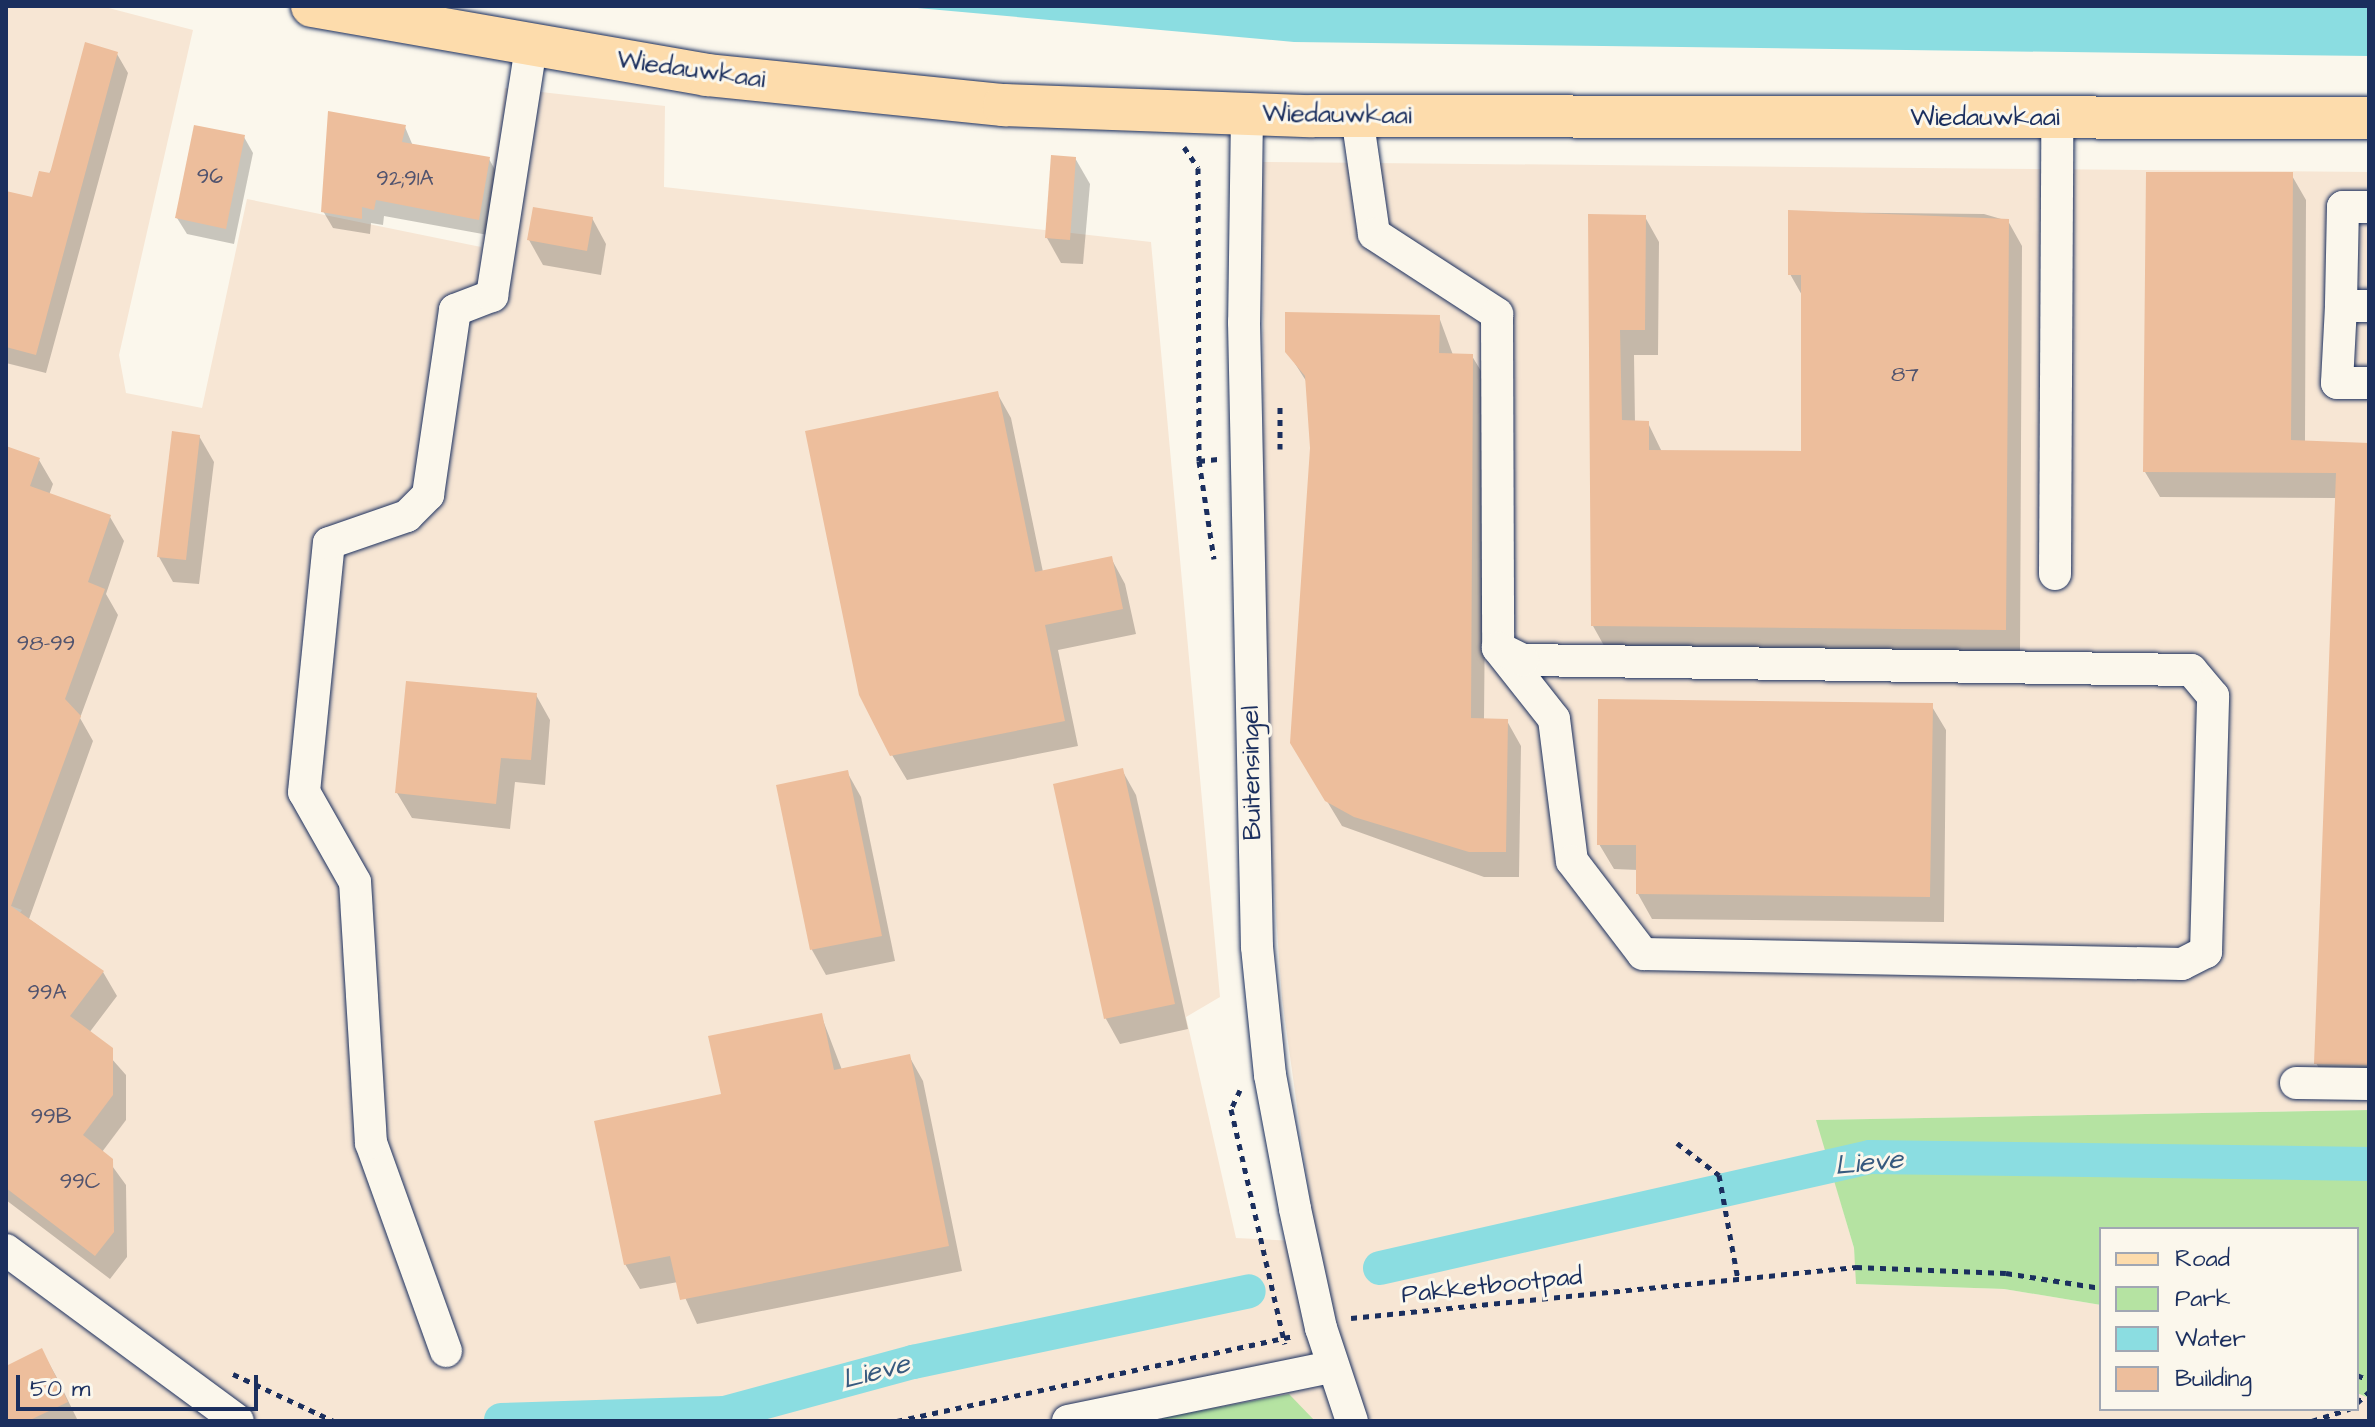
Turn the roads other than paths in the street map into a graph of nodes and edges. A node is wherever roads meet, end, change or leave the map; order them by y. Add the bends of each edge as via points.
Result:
1 (312, 6) edge
2 (531, 47) junction
3 (1247, 114) junction
4 (1357, 116) junction
5 (2057, 118) junction
6 (2369, 118) edge
7 (2369, 207) edge
8 (2355, 306) edge
9 (2369, 383) edge
10 (2055, 574) dead end
11 (1498, 648) junction
12 (2296, 1083) dead end
13 (2369, 1084) edge
14 (6, 1250) edge
15 (446, 1351) dead end
16 (1332, 1367) junction
17 (238, 1421) edge
18 (1068, 1421) edge
19 (1352, 1421) edge

1 - 2 main road, Wiedauwkaai
2 - 3 main road, Wiedauwkaai via 723,76 1004,105
2 - 15 street via 492,296 455,310 428,495 407,516 329,543 304,792 355,882 371,1143
3 - 4 main road, Wiedauwkaai
3 - 16 street, Buitensingel via 1244,322 1257,947 1270,1075
4 - 5 main road, Wiedauwkaai
4 - 11 street via 1374,234 1497,314
5 - 6 main road, Wiedauwkaai
5 - 10 street
7 - 8 street via 2343,207
8 - 9 street via 2337,383
11 - 11 street via 1523,660 2191,670 2213,696 2206,952 2182,964 1643,954 1572,861 1554,719
12 - 13 street
14 - 17 street
16 - 18 street
16 - 19 street, Buitensingel

